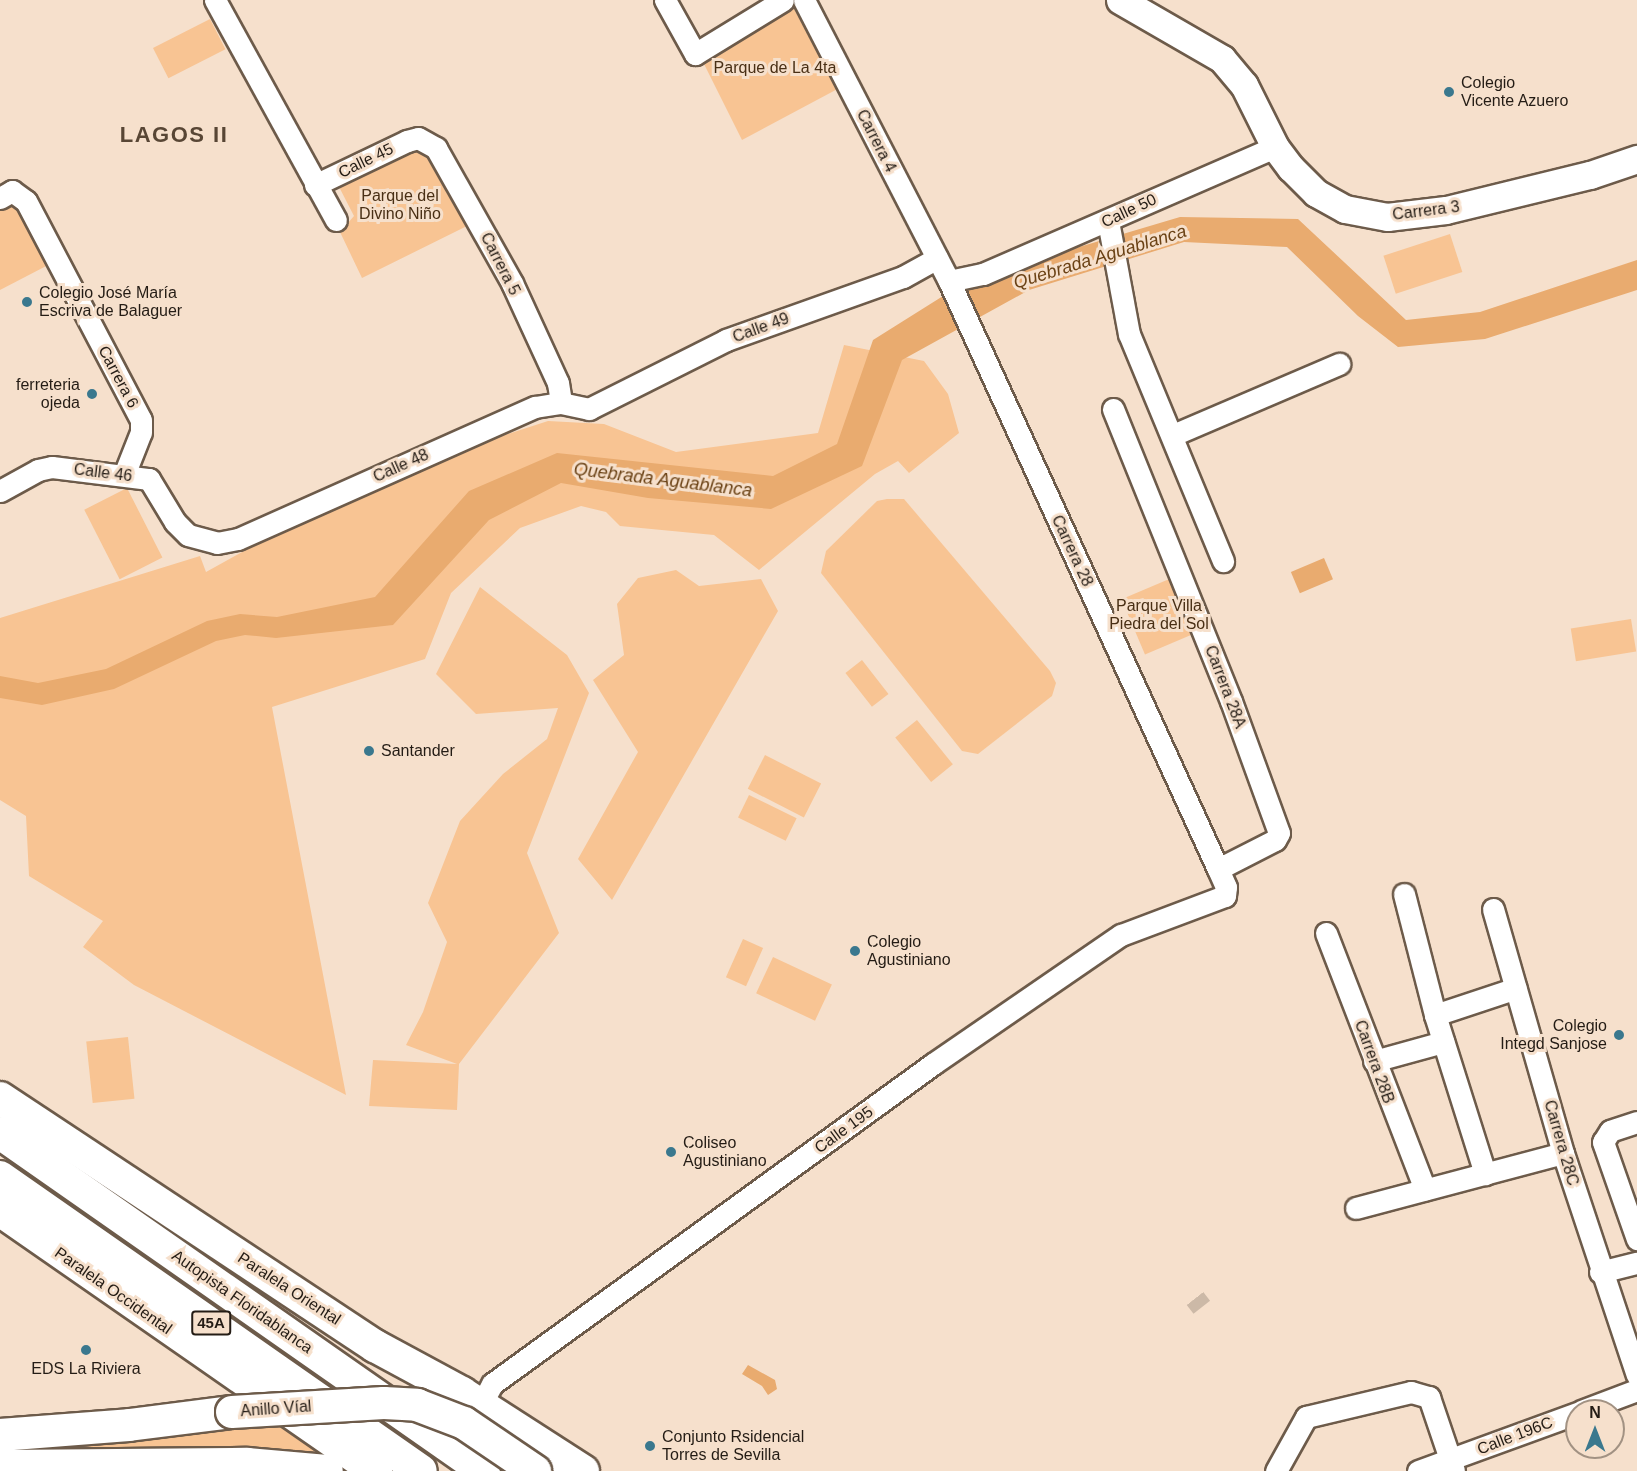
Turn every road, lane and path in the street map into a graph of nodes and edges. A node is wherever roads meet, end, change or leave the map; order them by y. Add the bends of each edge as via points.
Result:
1 (214, 0) edge
2 (665, 0) edge
3 (783, 0) edge
4 (804, 0) edge
5 (1120, 0) edge
6 (418, 138) joint
7 (1275, 147) junction
8 (1637, 159) edge
9 (315, 185) junction
10 (6, 195) edge
11 (336, 220) dead end
12 (1110, 228) junction
13 (937, 258) junction
14 (951, 285) junction
15 (1339, 364) dead end
16 (561, 403) junction
17 (588, 409) joint
18 (1113, 410) dead end
19 (1173, 435) junction
20 (124, 475) junction
21 (0, 491) edge
22 (217, 543) joint
23 (1223, 561) dead end
24 (1279, 833) joint
25 (1222, 878) junction
26 (1404, 894) dead end
27 (1493, 909) dead end
28 (1326, 933) dead end
29 (1516, 988) junction
30 (1435, 1015) junction
31 (1443, 1042) junction
32 (1374, 1061) junction
33 (0, 1098) edge
34 (1637, 1122) edge
35 (0, 1133) edge
36 (1563, 1153) junction
37 (1485, 1174) junction
38 (0, 1177) edge
39 (1425, 1190) junction
40 (1356, 1208) dead end
41 (0, 1210) edge
42 (1637, 1239) edge
43 (1637, 1263) edge
44 (1600, 1272) junction
45 (1637, 1375) edge
46 (1637, 1390) edge
47 (1613, 1399) edge
48 (480, 1406) junction
49 (1565, 1418) edge
50 (0, 1435) edge
51 (0, 1466) edge
52 (1452, 1466) edge
53 (327, 1471) edge
54 (376, 1471) edge
55 (421, 1471) edge
56 (484, 1471) edge
57 (535, 1471) edge
58 (583, 1471) edge
59 (1276, 1471) edge
60 (1418, 1471) edge

1 - 9 street
2 - 3 street via 695,54
4 - 13 street, Carrera 4
5 - 7 main road, Carrera 3 via 1222,59 1244,85
6 - 9 street, Calle 45
6 - 16 street, Carrera 5 via 436,148 459,184 512,283 558,382
7 - 8 main road, Carrera 3 via 1316,193 1345,209 1387,217 1492,200
7 - 12 street, Calle 50
9 - 11 street
10 - 20 street, Carrera 6 via 26,201 141,420 141,432
12 - 14 street, Calle 50
12 - 19 street via 1129,334
13 - 14 street, Carrera 4
13 - 17 street, Calle 49 via 903,277 726,340
14 - 25 street, Carrera 28
15 - 19 street
16 - 17 street, Calle 48
16 - 22 street, Calle 48 via 535,407 237,539
18 - 24 street, Carrera 28A via 1231,701
19 - 23 street
20 - 21 street, Calle 46 via 52,467 38,470
20 - 22 street, Calle 46 via 149,479 175,522 189,535
24 - 25 street, Calle 195 via 1275,840
25 - 48 street, Calle 195 via 1225,896 1121,935 933,1064 492,1384
26 - 30 street
27 - 29 street, Carrera 28C
28 - 32 street, Carrera 28B
29 - 30 street
29 - 36 street, Carrera 28C
30 - 31 street
31 - 32 street
31 - 37 street
32 - 39 street, Carrera 28B
33 - 48 highway, Paralela Oriental via 375,1347
34 - 42 street via 1610,1131 1604,1142
35 - 56 highway, Autopista Floridablanca / 45A
36 - 37 street
36 - 44 street, Carrera 28C
37 - 39 street
38 - 55 highway, Autopista Floridablanca / 45A
39 - 40 street
41 - 54 highway, Paralela Occidental / 45A
43 - 44 street
44 - 45 street, Carrera 28C
46 - 47 street
48 - 58 highway, Paralela Oriental
49 - 52 street, Calle 196C
50 - 57 highway, Anillo Víal, bridge via 232,1412 384,1402 417,1405 464,1423
51 - 53 highway via 247,1464
52 - 59 street via 1429,1397 1411,1392 1306,1417
52 - 60 street, Calle 196C

